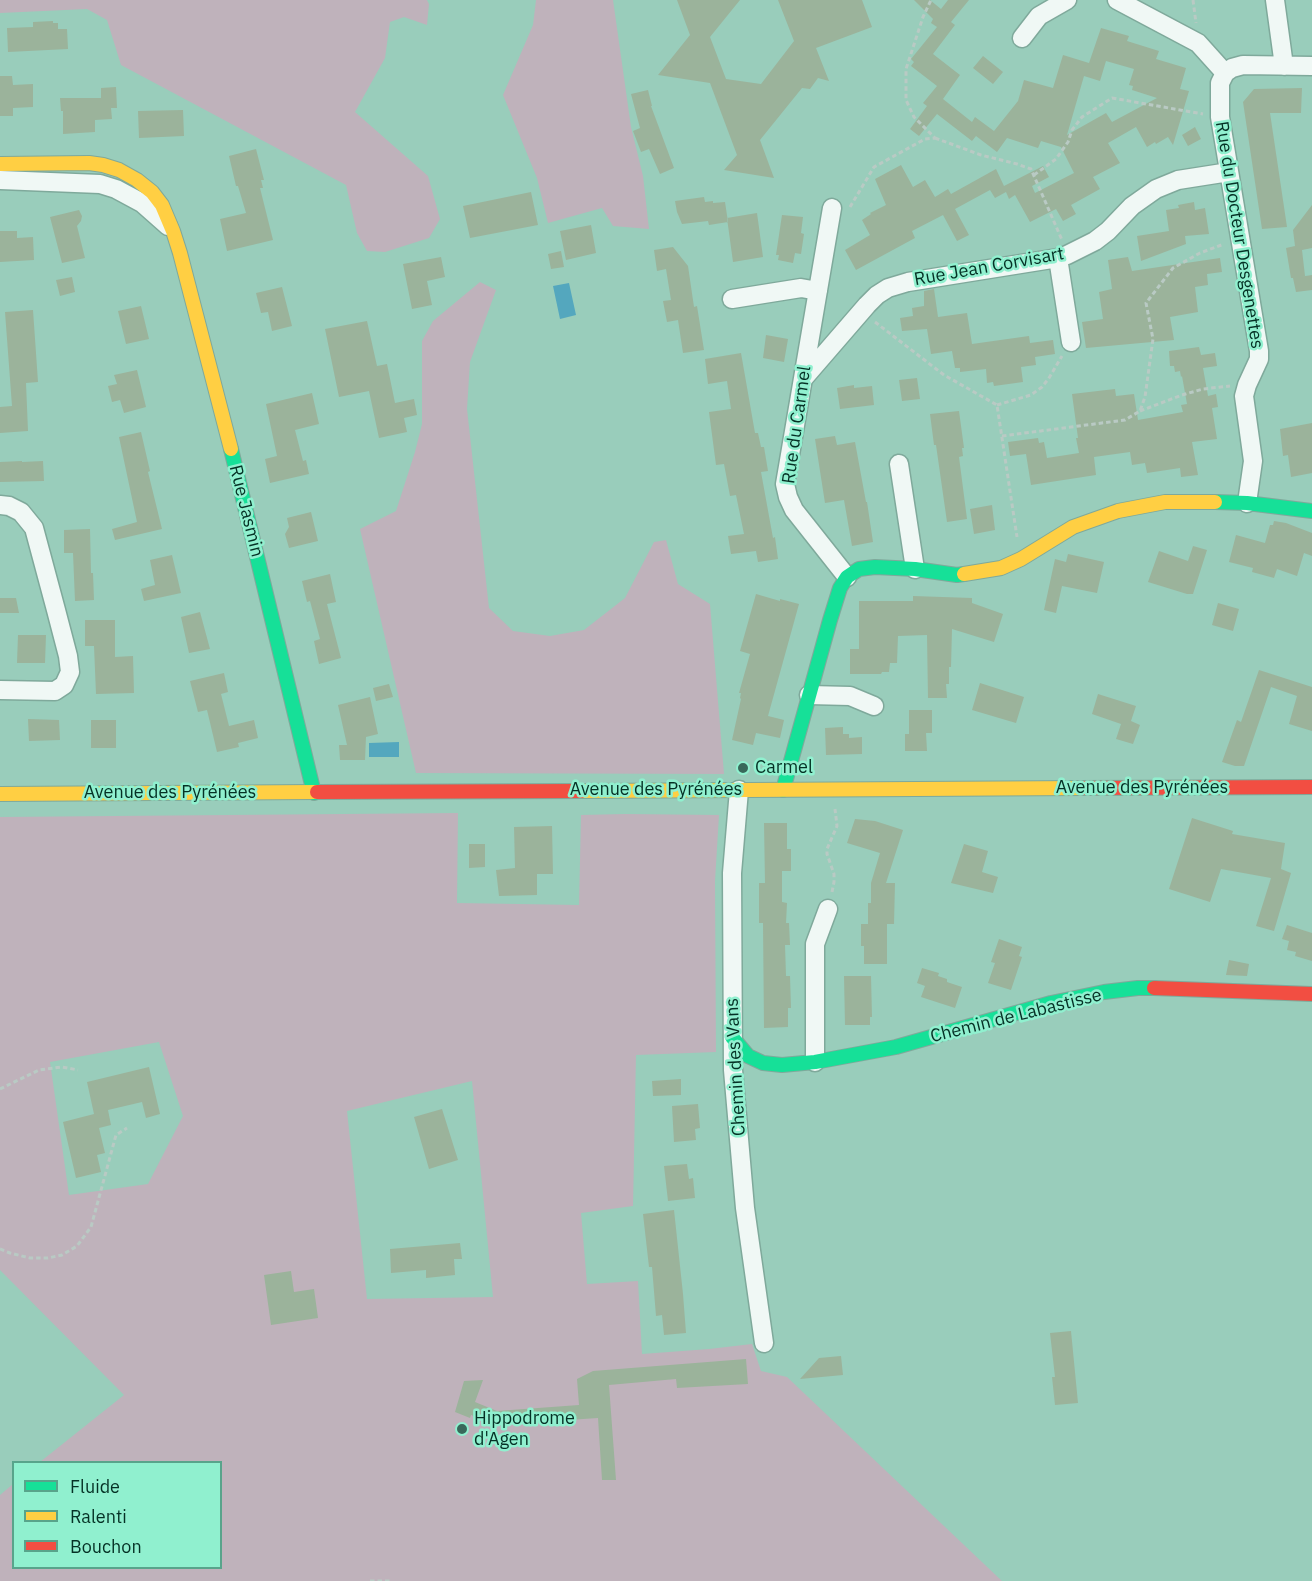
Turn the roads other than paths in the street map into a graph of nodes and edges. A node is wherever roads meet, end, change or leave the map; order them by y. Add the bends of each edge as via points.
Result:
1 (1067, 0) edge
2 (1117, 0) edge
3 (1275, 0) edge
4 (1022, 38) dead end
5 (1284, 66) junction
6 (1312, 66) edge
7 (1225, 73) junction
8 (0, 164) edge
9 (1229, 172) junction
10 (0, 180) edge
11 (831, 215) road end
12 (173, 231) junction
13 (1062, 256) junction
14 (818, 291) junction
15 (732, 299) dead end
16 (1071, 342) road end
17 (803, 379) junction
18 (899, 464) dead end
19 (1247, 503) junction
20 (0, 505) edge
21 (1312, 511) edge
22 (915, 569) junction
23 (847, 577) junction
24 (0, 690) edge
25 (809, 695) junction
26 (874, 706) dead end
27 (1312, 786) edge
28 (739, 790) junction
29 (783, 790) junction
30 (314, 793) junction
31 (0, 794) edge
32 (828, 909) road end
33 (1312, 994) edge
34 (732, 1037) junction
35 (815, 1062) junction
36 (764, 1343) dead end

1 - 4 street via 1039,16
2 - 7 street via 1198,43
3 - 5 street
5 - 6 street
5 - 7 street via 1243,65
7 - 9 street, Rue du Docteur Desgenettes via 1220,83 1220,117
8 - 12 street, Rue Jasmin via 89,163 119,170 152,192
9 - 13 street, Rue Jean Corvisart via 1178,180 1156,189 1102,236
9 - 19 street, Rue du Docteur Desgenettes via 1259,351 1244,396 1253,461
10 - 12 street via 100,184 142,203
11 - 14 street, Rue du Carmel
12 - 30 street, Rue Jasmin via 223,416
13 - 16 street
13 - 17 street, Rue Jean Corvisart via 888,288 861,311
14 - 15 street via 801,288
14 - 17 street, Rue du Carmel
17 - 23 street, Rue du Carmel via 785,484 794,510
18 - 22 street
19 - 21 street
19 - 22 street via 1165,502 1118,511 1073,527 1001,568 957,575
20 - 24 street via 21,512 34,528 70,672 64,685 55,691
22 - 23 street via 867,568
23 - 25 street via 840,588
25 - 26 street via 850,696
25 - 29 street
27 - 29 street, Avenue des Pyrénées
28 - 29 street, Avenue des Pyrénées
28 - 30 street, Avenue des Pyrénées
28 - 34 street, Chemin des Vans via 732,873
30 - 31 street, Avenue des Pyrénées
32 - 35 street via 815,944
33 - 35 street, Chemin de Labastisse via 1182,988 1104,992 896,1047
34 - 35 street, Chemin de Labastisse via 748,1056 764,1062
34 - 36 street, Chemin des Vans via 745,1208

